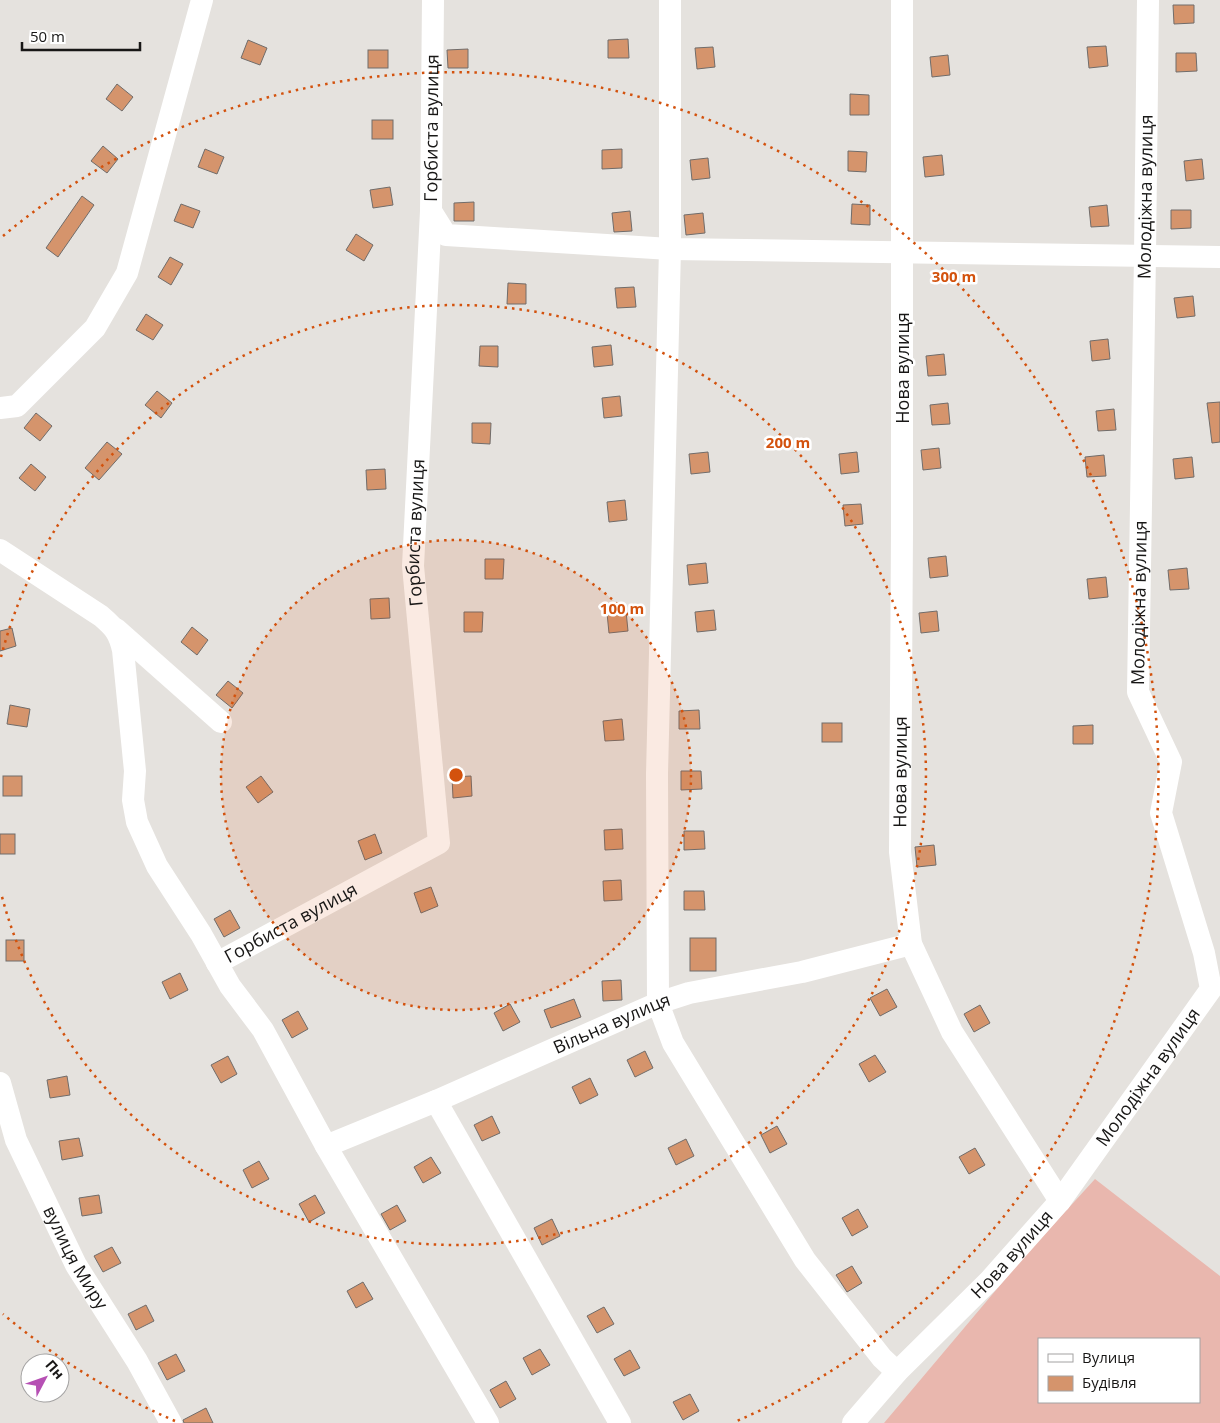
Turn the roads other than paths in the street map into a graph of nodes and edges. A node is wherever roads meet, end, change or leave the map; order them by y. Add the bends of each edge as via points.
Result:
1 (202, 0) edge
2 (434, 0) edge
3 (670, 0) edge
4 (902, 0) edge
5 (1148, 0) edge
6 (431, 211) junction
7 (670, 249) junction
8 (903, 252) junction
9 (1145, 255) junction
10 (1220, 257) edge
11 (0, 408) edge
12 (0, 550) edge
13 (112, 625) junction
14 (221, 722) dead end
15 (911, 944) junction
16 (217, 963) junction
17 (658, 1003) junction
18 (0, 1083) edge
19 (436, 1101) junction
20 (326, 1146) junction
21 (1060, 1201) junction
22 (896, 1372) junction
23 (171, 1423) edge
24 (488, 1423) edge
25 (620, 1423) edge
26 (853, 1423) edge

1 - 11 street via 127,273 95,328 17,406
2 - 6 street, Горбиста вулиця
3 - 7 street
4 - 8 street, Нова вулиця
5 - 9 street, Молодіжна вулиця
6 - 7 street via 446,235
6 - 16 street, Горбиста вулиця via 413,566 439,844
7 - 8 street
7 - 17 street via 657,774
8 - 9 street
8 - 15 street, Нова вулиця via 900,852
9 - 10 street
9 - 21 street, Молодіжна вулиця via 1138,692 1172,762 1162,813 1212,989
12 - 13 street
13 - 14 street
13 - 16 street via 123,650 137,822 157,866
15 - 17 street, Вільна вулиця via 802,972 690,993
15 - 21 street, Нова вулиця via 952,1032
16 - 20 street via 263,1030
17 - 19 street, Вільна вулиця
17 - 22 street via 673,1043 805,1260
18 - 23 street, вулиця Миру via 16,1140 76,1265 137,1361
19 - 20 street, Вільна вулиця
19 - 25 street
20 - 24 street
21 - 22 street, Нова вулиця via 990,1280
22 - 26 street, Нова вулиця

